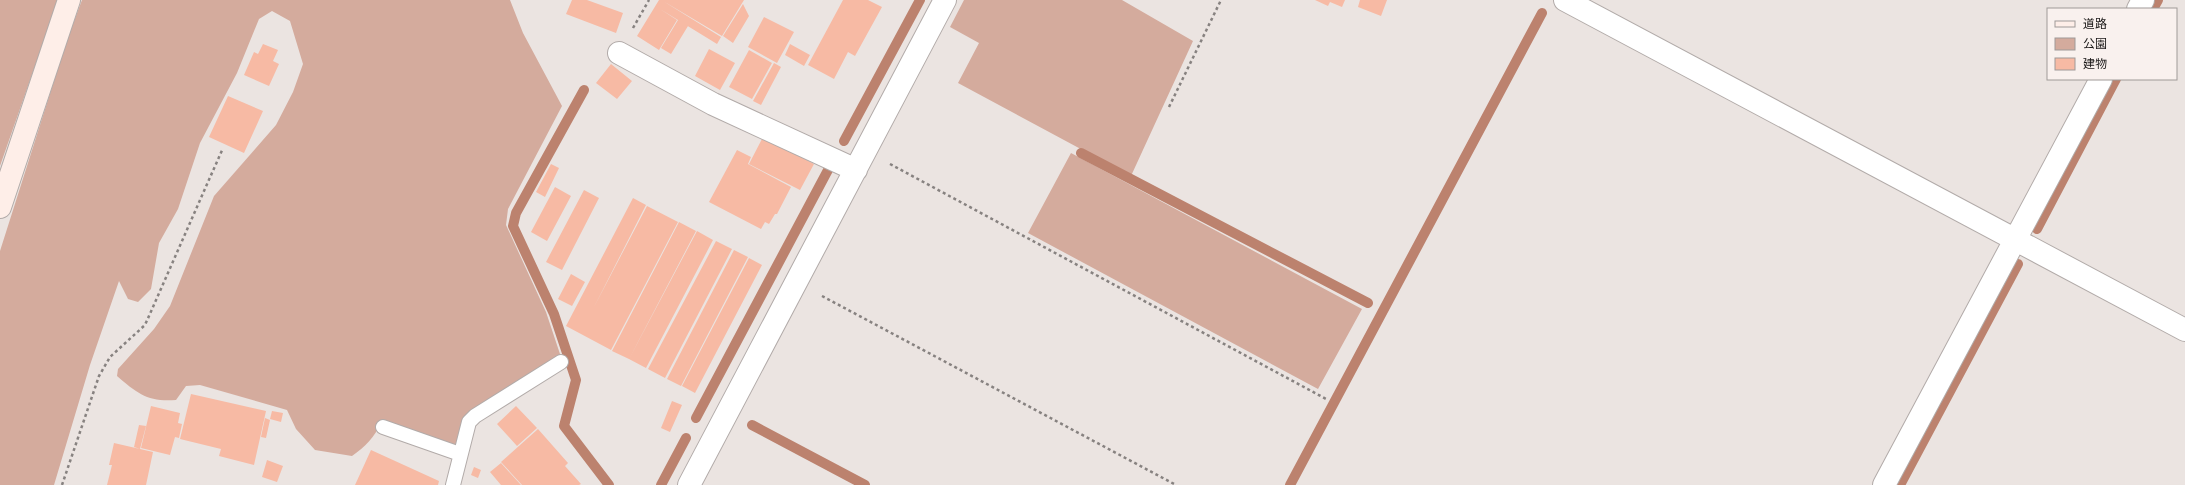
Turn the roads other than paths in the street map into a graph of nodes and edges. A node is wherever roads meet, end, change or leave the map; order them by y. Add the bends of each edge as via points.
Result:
1 (69, 0) edge
2 (945, 0) edge
3 (1565, 0) edge
4 (619, 53) dead end
5 (2100, 80) edge
6 (861, 161) junction
7 (0, 207) edge
8 (2015, 240) junction
9 (2185, 330) edge
10 (561, 362) dead end
11 (383, 427) dead end
12 (460, 454) junction
13 (453, 485) edge
14 (689, 485) edge
15 (1884, 485) edge

1 - 7 street
2 - 6 street
3 - 8 street
4 - 6 street via 713,104
5 - 8 street
6 - 14 street
8 - 9 street
8 - 15 street
10 - 12 lane via 475,416 469,422
11 - 12 lane
12 - 13 lane

